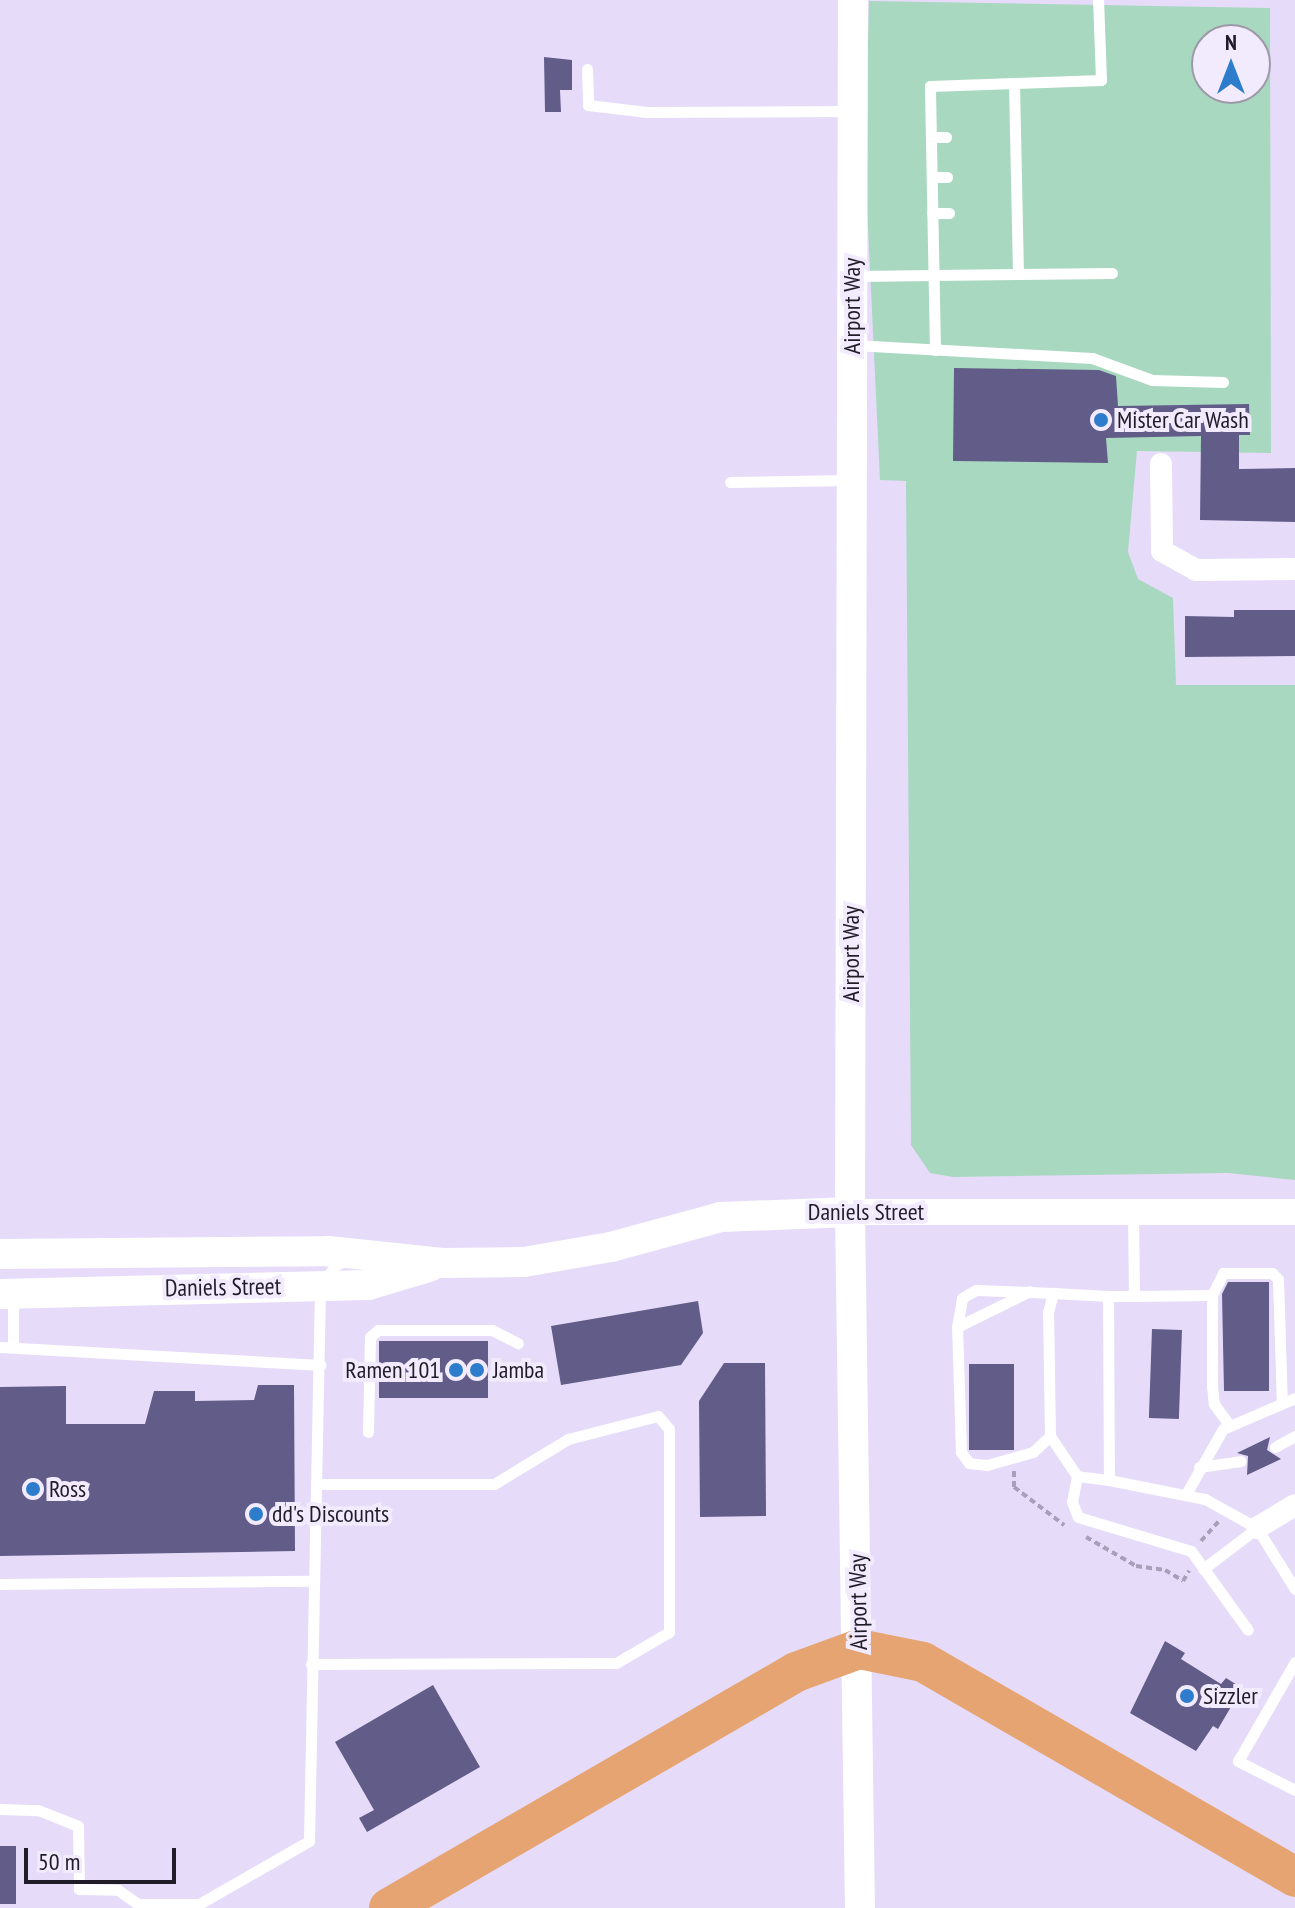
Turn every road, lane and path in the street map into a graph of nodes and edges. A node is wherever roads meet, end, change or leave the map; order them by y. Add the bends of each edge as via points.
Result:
1 (853, 0) edge
2 (1098, 0) edge
3 (587, 69) dead end
4 (1014, 83) junction
5 (853, 111) junction
6 (931, 137) junction
7 (946, 137) dead end
8 (1002, 137) dead end
9 (1015, 137) junction
10 (1001, 175) dead end
11 (1016, 175) junction
12 (932, 177) junction
13 (947, 177) dead end
14 (932, 213) junction
15 (949, 213) dead end
16 (1112, 273) dead end
17 (1018, 274) junction
18 (936, 275) junction
19 (852, 276) junction
20 (852, 345) junction
21 (935, 350) junction
22 (1223, 382) dead end
23 (1161, 464) dead end
24 (852, 480) junction
25 (730, 482) dead end
26 (1295, 569) edge
27 (1133, 1210) junction
28 (850, 1212) junction
29 (1295, 1212) edge
30 (0, 1254) edge
31 (365, 1255) junction
32 (442, 1263) junction
33 (320, 1286) junction
34 (1031, 1291) junction
35 (1053, 1293) junction
36 (6, 1294) edge
37 (1212, 1295) junction
38 (1108, 1296) junction
39 (1134, 1296) junction
40 (957, 1327) junction
41 (518, 1343) dead end
42 (6, 1347) edge
43 (320, 1365) junction
44 (1295, 1398) edge
45 (1282, 1403) junction
46 (1230, 1426) junction
47 (368, 1432) dead end
48 (1050, 1436) junction
49 (1295, 1436) edge
50 (1275, 1447) dead end
51 (1241, 1461) dead end
52 (1199, 1467) junction
53 (1077, 1476) junction
54 (1109, 1480) junction
55 (318, 1484) junction
56 (1186, 1494) junction
57 (1295, 1505) edge
58 (1257, 1528) junction
59 (1203, 1569) junction
60 (312, 1581) junction
61 (0, 1584) edge
62 (1295, 1589) edge
63 (1248, 1630) dead end
64 (859, 1649) junction
65 (1295, 1662) edge
66 (311, 1664) junction
67 (1295, 1790) edge
68 (0, 1809) edge
69 (1295, 1877) edge
70 (389, 1908) edge
71 (860, 1908) edge

1 - 5 main road, Airport Way
2 - 4 lane via 1101,80
3 - 5 lane via 588,105 647,112
4 - 6 lane via 930,86
4 - 9 lane
5 - 19 main road, Airport Way
6 - 7 lane
6 - 12 lane
8 - 9 lane
9 - 11 lane
10 - 11 lane
11 - 17 lane via 1010,212
12 - 13 lane
12 - 14 lane
14 - 15 lane
14 - 18 lane
16 - 17 lane
17 - 18 lane
18 - 19 lane
18 - 21 lane
19 - 20 main road, Airport Way
20 - 21 lane
20 - 24 main road, Airport Way
21 - 22 lane via 1092,358 1152,380
23 - 26 street via 1162,551 1196,570
24 - 25 lane
24 - 28 main road, Airport Way
27 - 28 street, Daniels Street
27 - 29 street, Daniels Street
27 - 39 lane
28 - 32 main road, Daniels Street via 721,1217 611,1247 524,1262
28 - 64 main road, Airport Way
30 - 31 main road, Daniels Street
31 - 32 main road, Daniels Street
31 - 33 lane via 336,1265
32 - 33 main road, Daniels Street via 368,1285
33 - 36 main road, Daniels Street
33 - 43 lane
34 - 35 lane
34 - 40 lane
34 - 40 lane via 976,1290 962,1298
35 - 38 lane
35 - 48 lane via 1048,1312
36 - 42 lane
37 - 39 lane
37 - 45 lane via 1223,1273 1272,1273 1278,1279
37 - 46 lane via 1214,1404
38 - 39 lane
38 - 54 lane
40 - 48 lane via 961,1452 969,1463 987,1465 1033,1452
41 - 47 lane via 492,1330 378,1330 370,1337
42 - 43 lane
43 - 55 lane
44 - 45 lane
45 - 46 lane
46 - 52 lane via 1213,1441
48 - 53 lane
49 - 50 lane
51 - 52 lane
52 - 56 lane
53 - 54 lane
53 - 59 lane via 1072,1502 1078,1517 1191,1551
54 - 56 lane
55 - 60 lane via 318,1557
55 - 66 lane via 494,1484 568,1439 658,1416 669,1429 669,1632 616,1663
56 - 58 lane
57 - 58 street
58 - 59 lane
58 - 62 lane
59 - 63 lane
60 - 61 lane
60 - 66 lane
64 - 69 highway via 923,1662
64 - 70 highway via 796,1672
64 - 71 main road, Airport Way
65 - 67 lane via 1238,1761
66 - 68 lane via 309,1841 199,1904 138,1904 118,1890 79,1889 78,1826 38,1810

